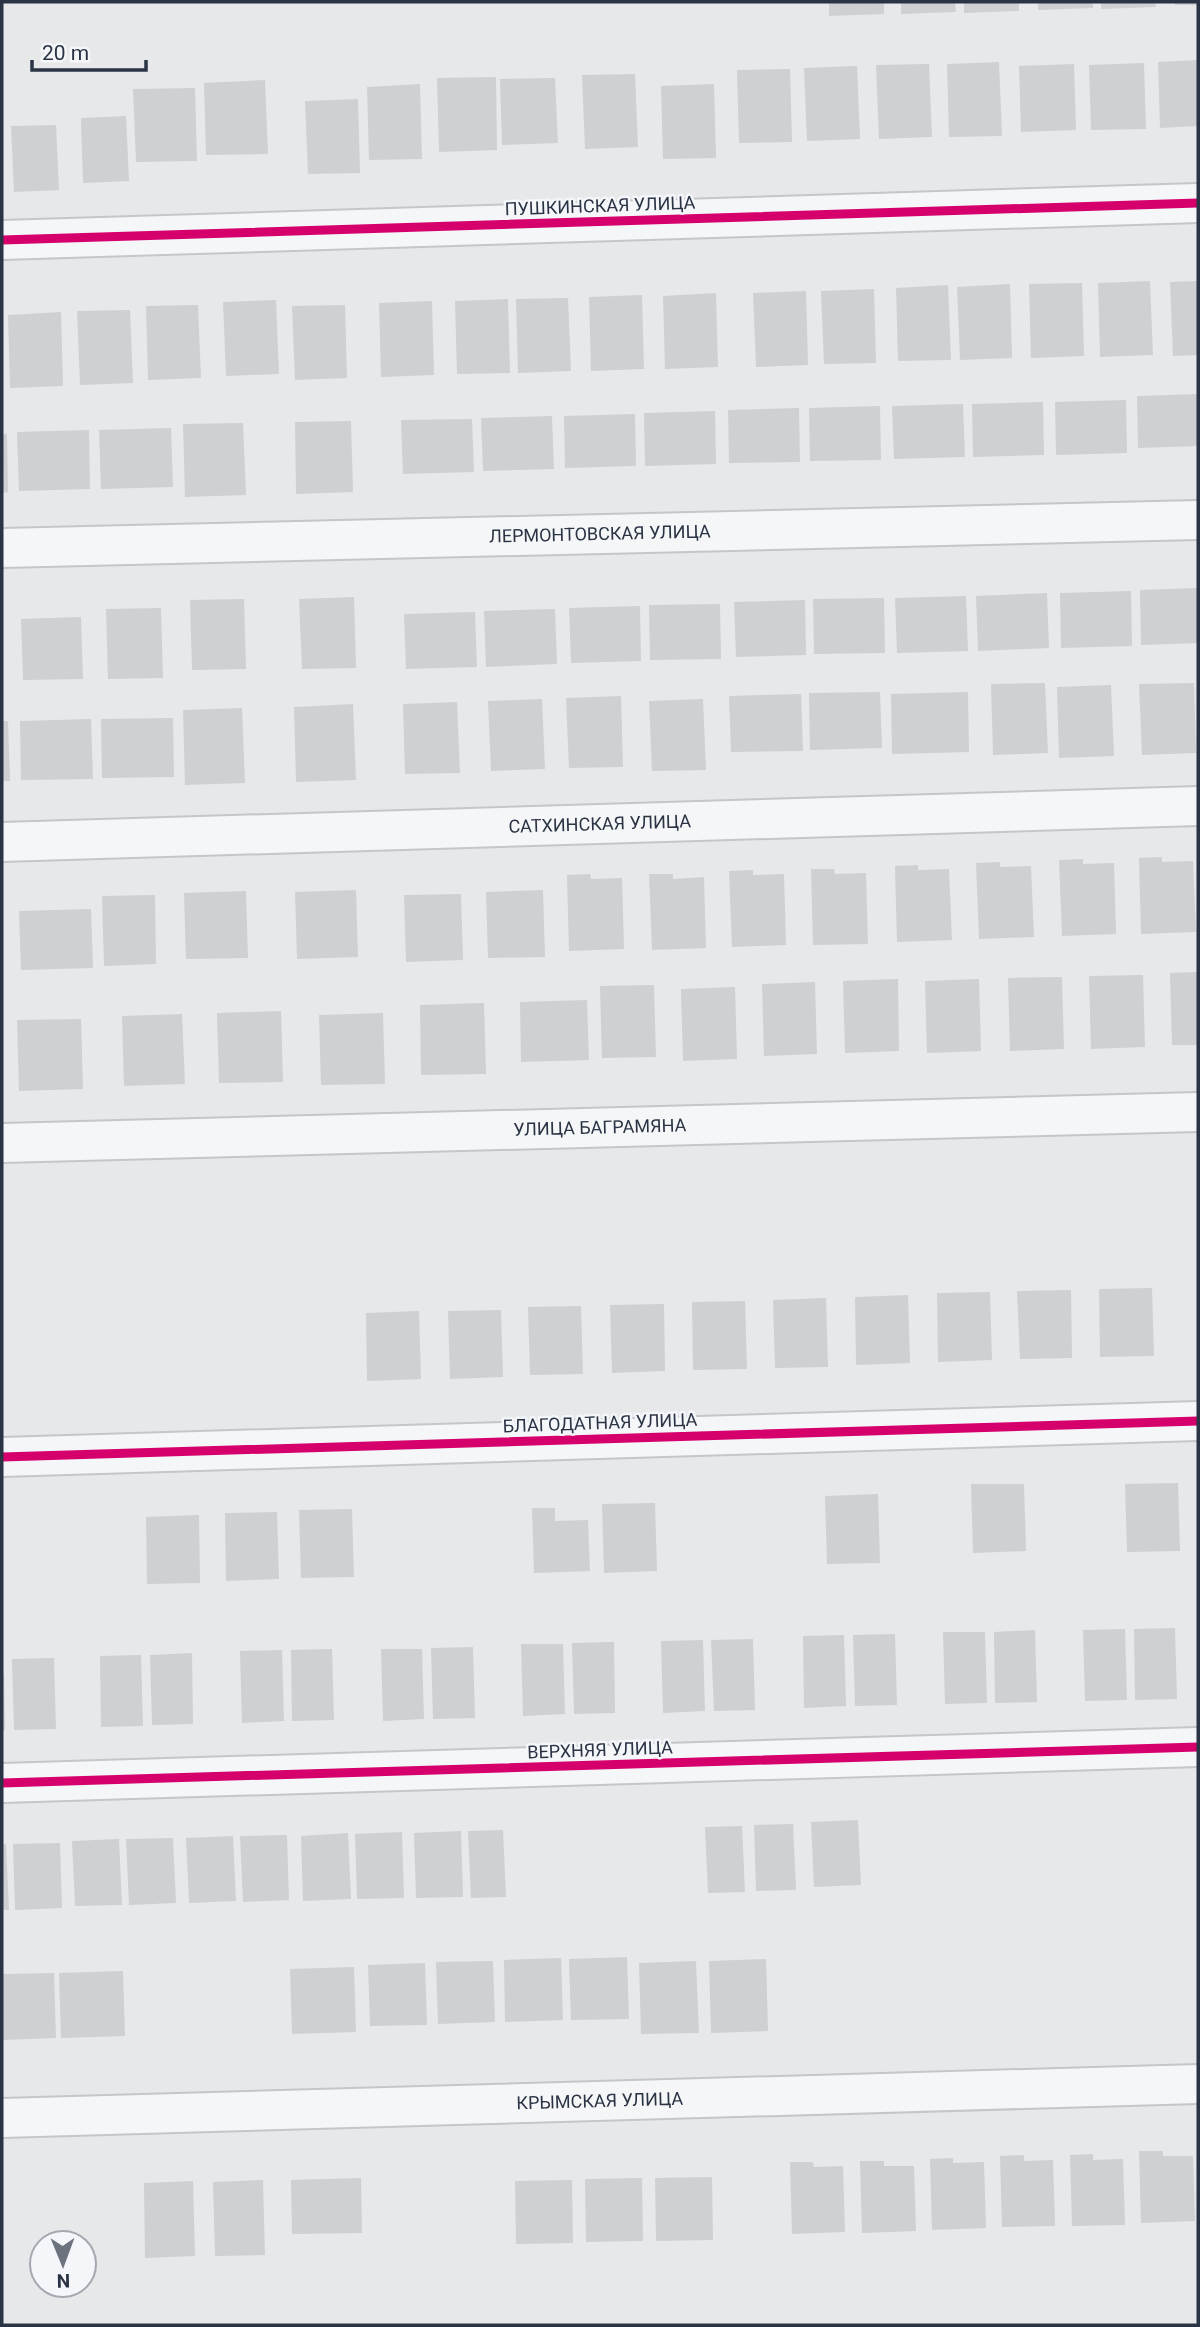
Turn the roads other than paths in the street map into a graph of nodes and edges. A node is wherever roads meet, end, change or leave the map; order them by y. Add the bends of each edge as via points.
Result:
1 (1198, 203) edge
2 (2, 240) edge
3 (1198, 520) edge
4 (2, 548) edge
5 (1198, 806) edge
6 (2, 842) edge
7 (1198, 1112) edge
8 (2, 1143) edge
9 (1198, 1421) edge
10 (2, 1457) edge
11 (1198, 1747) edge
12 (2, 1783) edge
13 (1198, 2084) edge
14 (2, 2118) edge

1 - 2 street, ПУШКИНСКАЯ УЛИЦА
3 - 4 street, ЛЕРМОНТОВСКАЯ УЛИЦА
5 - 6 street, САТХИНСКАЯ УЛИЦА
7 - 8 street, УЛИЦА БАГРАМЯНА
9 - 10 street, БЛАГОДАТНАЯ УЛИЦА
11 - 12 street, ВЕРХНЯЯ УЛИЦА
13 - 14 street, КРЫМСКАЯ УЛИЦА

